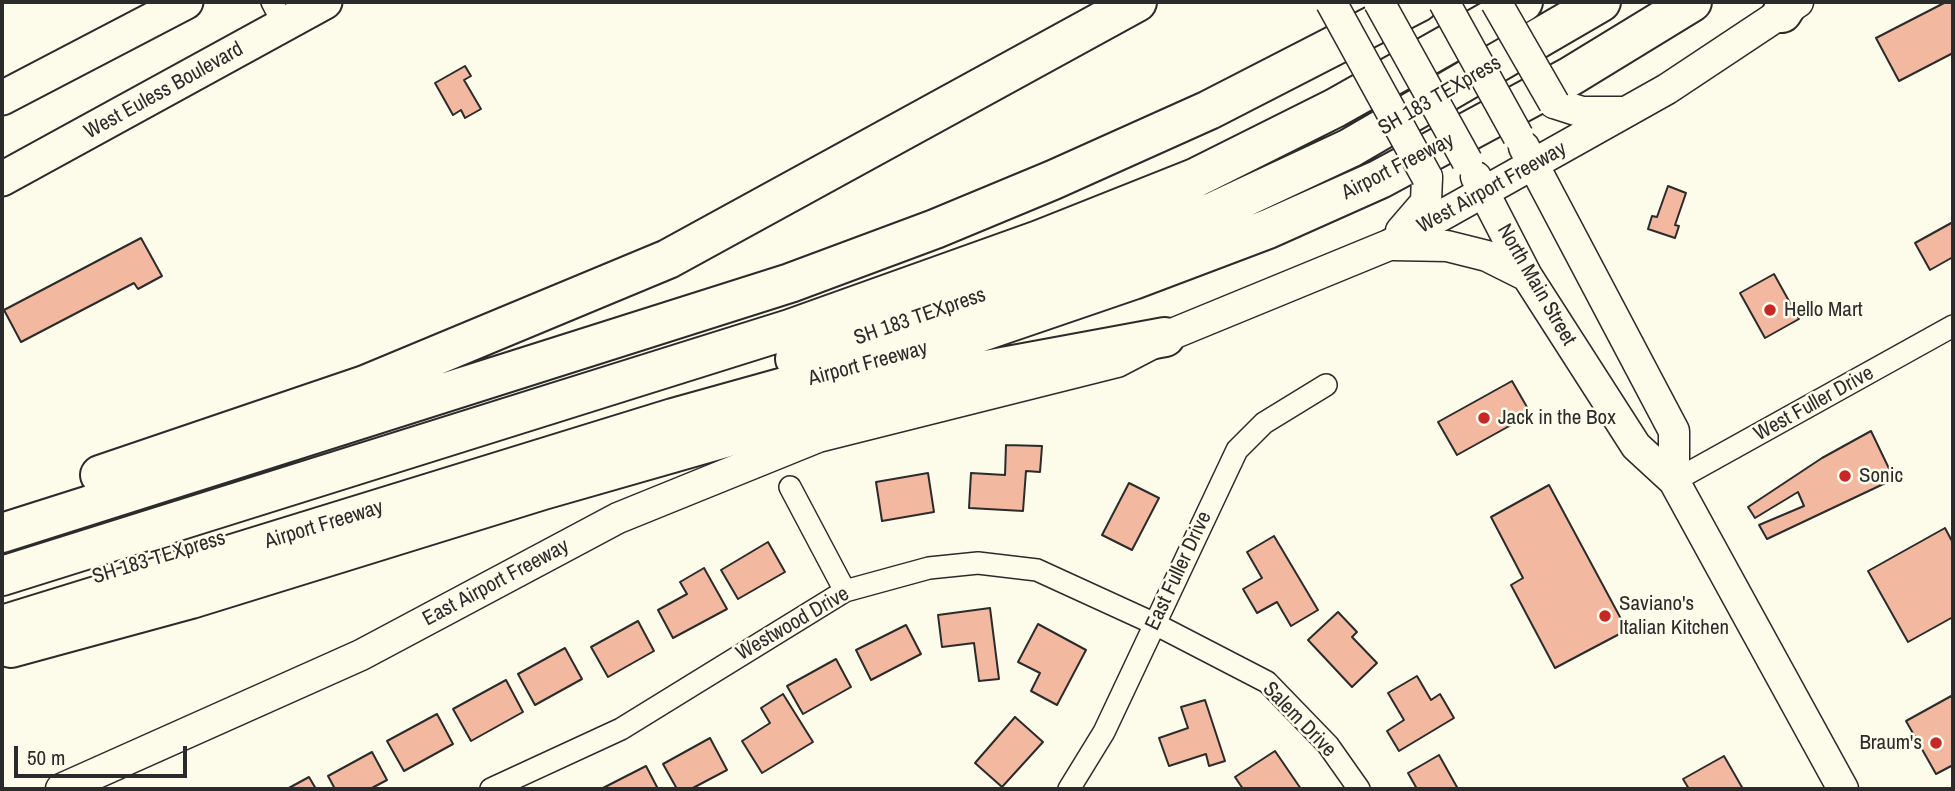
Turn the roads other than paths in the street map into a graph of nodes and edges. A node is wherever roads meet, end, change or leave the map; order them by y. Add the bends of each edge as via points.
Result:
1 (186, 2) edge
2 (325, 2) edge
3 (1137, 2) edge
4 (1331, 2) edge
5 (1379, 2) edge
6 (1419, 2) edge
7 (1444, 2) edge
8 (1496, 2) edge
9 (1523, 2) edge
10 (1601, 2) edge
11 (1692, 2) edge
12 (1790, 5) edge
13 (278, 13) edge
14 (2, 98) edge
15 (1628, 112) junction
16 (1534, 166) junction
17 (2, 179) edge
18 (1484, 194) junction
19 (1389, 245) junction
20 (1527, 276) junction
21 (1953, 326) edge
22 (1166, 337) junction
23 (1326, 384) dead end
24 (1674, 481) junction
25 (790, 487) dead end
26 (2, 509) edge
27 (2, 533) edge
28 (2, 576) edge
29 (845, 591) junction
30 (2, 607) edge
31 (1155, 624) junction
32 (2, 625) edge
33 (2, 651) edge
34 (61, 789) edge
35 (491, 789) edge
36 (1069, 789) edge
37 (1359, 789) edge
38 (1843, 789) edge

1 - 14 main road
2 - 13 main road, West Euless Boulevard
3 - 26 highway via 668,259 365,384
4 - 19 main road, bridge via 1427,177 1426,202
5 - 18 main road, North Main Street, bridge
6 - 27 highway via 1209,110 934,229 753,295
7 - 16 main road, North Main Street, bridge
8 - 15 main road, bridge via 1554,103 1581,112
9 - 28 highway, SH 183 TEXpress via 1335,108 1195,178 1039,240 790,329
10 - 30 highway, SH 183 TEXpress via 1350,148 1215,211 796,359
11 - 32 highway, Airport Freeway via 1570,76 1380,179 1268,229 1145,275 978,333 673,418
12 - 15 main road, West Airport Freeway
13 - 17 main road, West Euless Boulevard
15 - 16 main road, West Airport Freeway
16 - 18 main road, West Airport Freeway
16 - 24 main road, North Main Street via 1674,431
18 - 19 main road, West Airport Freeway
18 - 20 main road, North Main Street
19 - 20 main road via 1447,246 1487,256
19 - 22 main road, West Airport Freeway
20 - 24 main road, North Main Street via 1636,446
21 - 24 street, West Fuller Drive
22 - 33 highway via 854,401
22 - 34 main road, East Airport Freeway via 1117,362 818,437 618,518 361,654
23 - 31 street, East Fuller Drive via 1264,423 1237,450
24 - 38 main road, North Main Street
25 - 29 street
29 - 31 street, Westwood Drive via 929,568 978,563 1037,570
29 - 35 street, Westwood Drive via 621,729
31 - 36 street, East Fuller Drive via 1104,732
31 - 37 street, Salem Drive via 1267,682 1328,745

